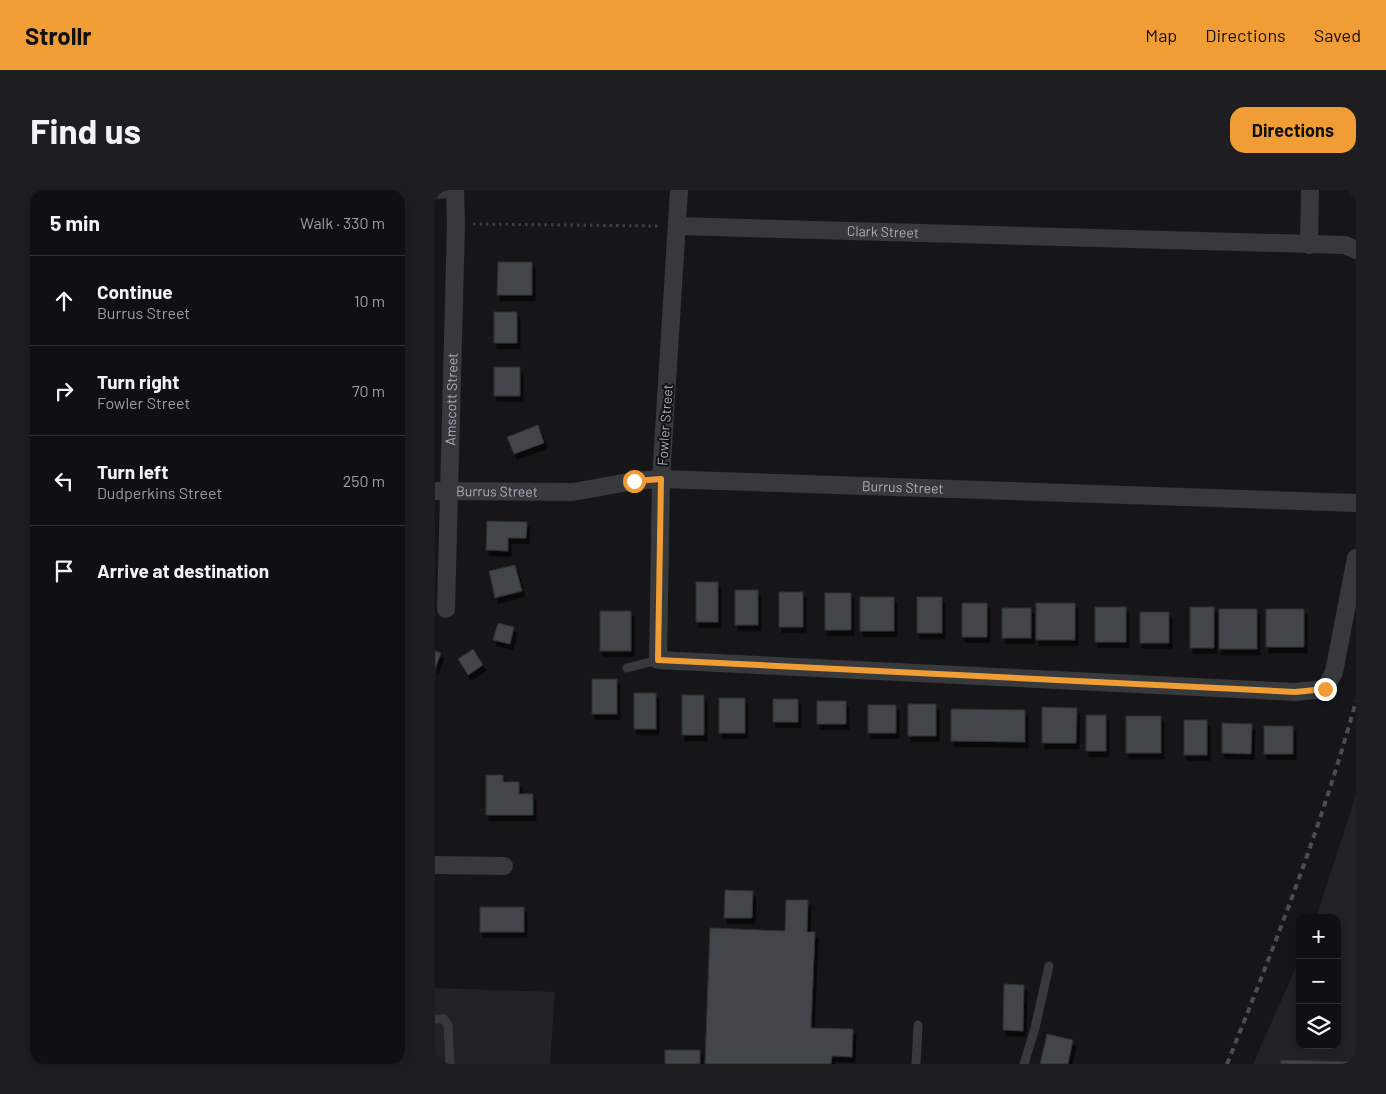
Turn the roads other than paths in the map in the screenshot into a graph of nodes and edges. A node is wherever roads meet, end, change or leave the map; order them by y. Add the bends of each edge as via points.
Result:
1 (679, 190) edge
2 (1310, 190) edge
3 (455, 192) edge
4 (435, 194) edge
5 (677, 226) junction
6 (1309, 245) junction
7 (1356, 250) edge
8 (661, 479) junction
9 (442, 491) edge
10 (1356, 502) edge
11 (1356, 558) edge
12 (446, 609) dead end
13 (658, 660) junction
14 (627, 668) dead end
15 (435, 865) edge
16 (503, 866) dead end
17 (1049, 966) dead end
18 (435, 1019) edge
19 (918, 1024) dead end
20 (450, 1064) edge
21 (916, 1064) edge
22 (1024, 1064) edge

1 - 5 street, Fowler Street
2 - 6 street
3 - 4 lane
3 - 9 street, Amscott Street
5 - 6 street, Clark Street
5 - 8 street, Fowler Street
6 - 7 street, Clark Street via 1345,245
8 - 9 street, Burrus Street via 573,492
8 - 10 street, Burrus Street
8 - 13 street, Fowler Street
9 - 12 street, Amscott Street
11 - 13 street via 1334,672 1325,689 1295,692
13 - 14 lane
15 - 16 street
17 - 22 lane
18 - 20 lane via 444,1019 448,1025
19 - 21 lane

